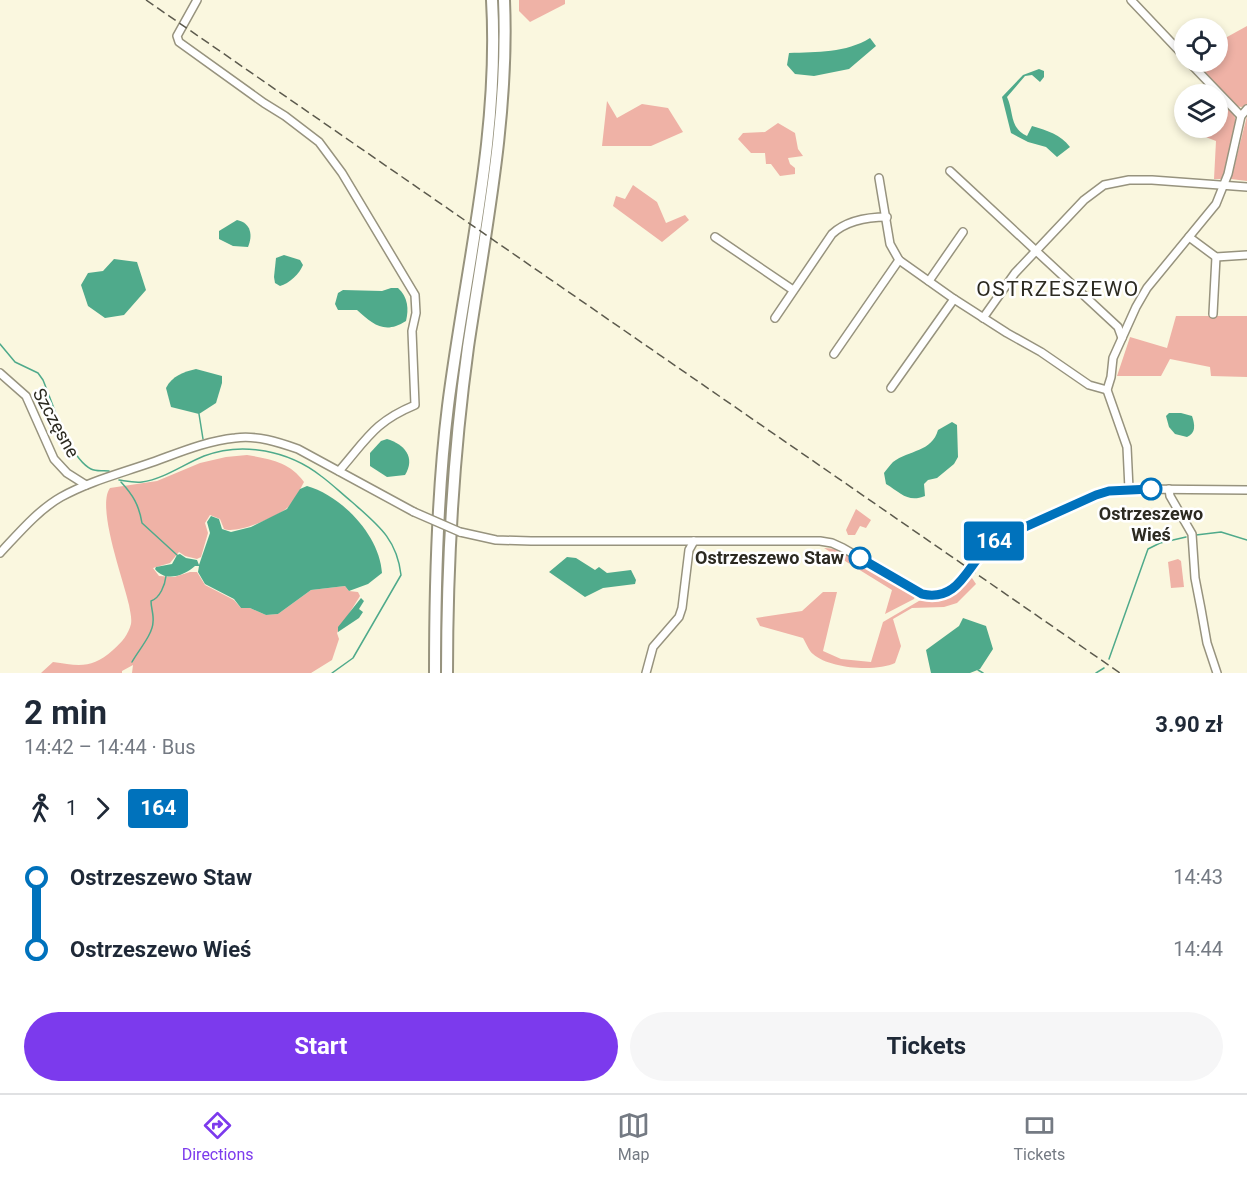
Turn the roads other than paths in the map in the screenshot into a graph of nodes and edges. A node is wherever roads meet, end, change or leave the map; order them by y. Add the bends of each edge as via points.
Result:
1 (197, 0) edge
2 (492, 0) edge
3 (504, 0) edge
4 (1131, 0) edge
5 (1174, 45) edge
6 (1199, 72) edge
7 (1247, 109) edge
8 (1241, 116) junction
9 (950, 171) dead end
10 (879, 178) dead end
11 (1224, 185) junction
12 (1247, 187) edge
13 (887, 217) junction
14 (963, 232) dead end
15 (715, 237) dead end
16 (1189, 237) junction
17 (1036, 252) junction
18 (1247, 255) edge
19 (1216, 257) junction
20 (899, 260) junction
21 (929, 281) junction
22 (793, 290) junction
23 (954, 299) junction
24 (1213, 314) dead end
25 (775, 318) dead end
26 (984, 318) junction
27 (1122, 338) junction
28 (834, 354) dead end
29 (0, 373) edge
30 (891, 388) dead end
31 (1107, 390) junction
32 (339, 471) junction
33 (86, 485) junction
34 (1130, 489) junction
35 (1169, 489) junction
36 (1247, 490) edge
37 (694, 541) junction
38 (0, 553) edge
39 (435, 673) edge
40 (447, 673) edge
41 (646, 673) edge
42 (1217, 673) edge

1 - 32 street via 177,36 179,42 319,142 342,173 415,295 415,405 380,424
2 - 39 highway via 486,144 448,408 438,536
3 - 40 highway via 499,148 454,461
4 - 5 street
6 - 8 street
7 - 8 street
8 - 11 street
9 - 17 street
10 - 13 street
11 - 12 street
11 - 16 street via 1216,204
11 - 17 street via 1152,180 1104,185 1084,200
13 - 20 street via 890,244
13 - 22 street via 841,226
14 - 21 street
15 - 22 street
16 - 19 street
16 - 27 street via 1147,288
17 - 26 street via 1015,273
17 - 27 street via 1118,327
18 - 19 street
19 - 24 street
20 - 21 street
20 - 28 street
21 - 23 street
22 - 25 street
23 - 26 street
23 - 30 street
26 - 31 street via 1089,385
27 - 31 street via 1113,358
29 - 33 street, Szczęsne via 26,396 54,459
31 - 34 street via 1126,447
32 - 33 street via 279,442 237,437 208,442
32 - 37 street, bridge via 414,512 460,532 496,540
33 - 38 street via 45,508
34 - 35 street
34 - 37 street, bridge via 1096,495 996,540 949,592 934,596 922,594 832,543
35 - 36 street
35 - 42 street via 1192,534 1205,632
37 - 41 street via 689,550 682,608 653,647

